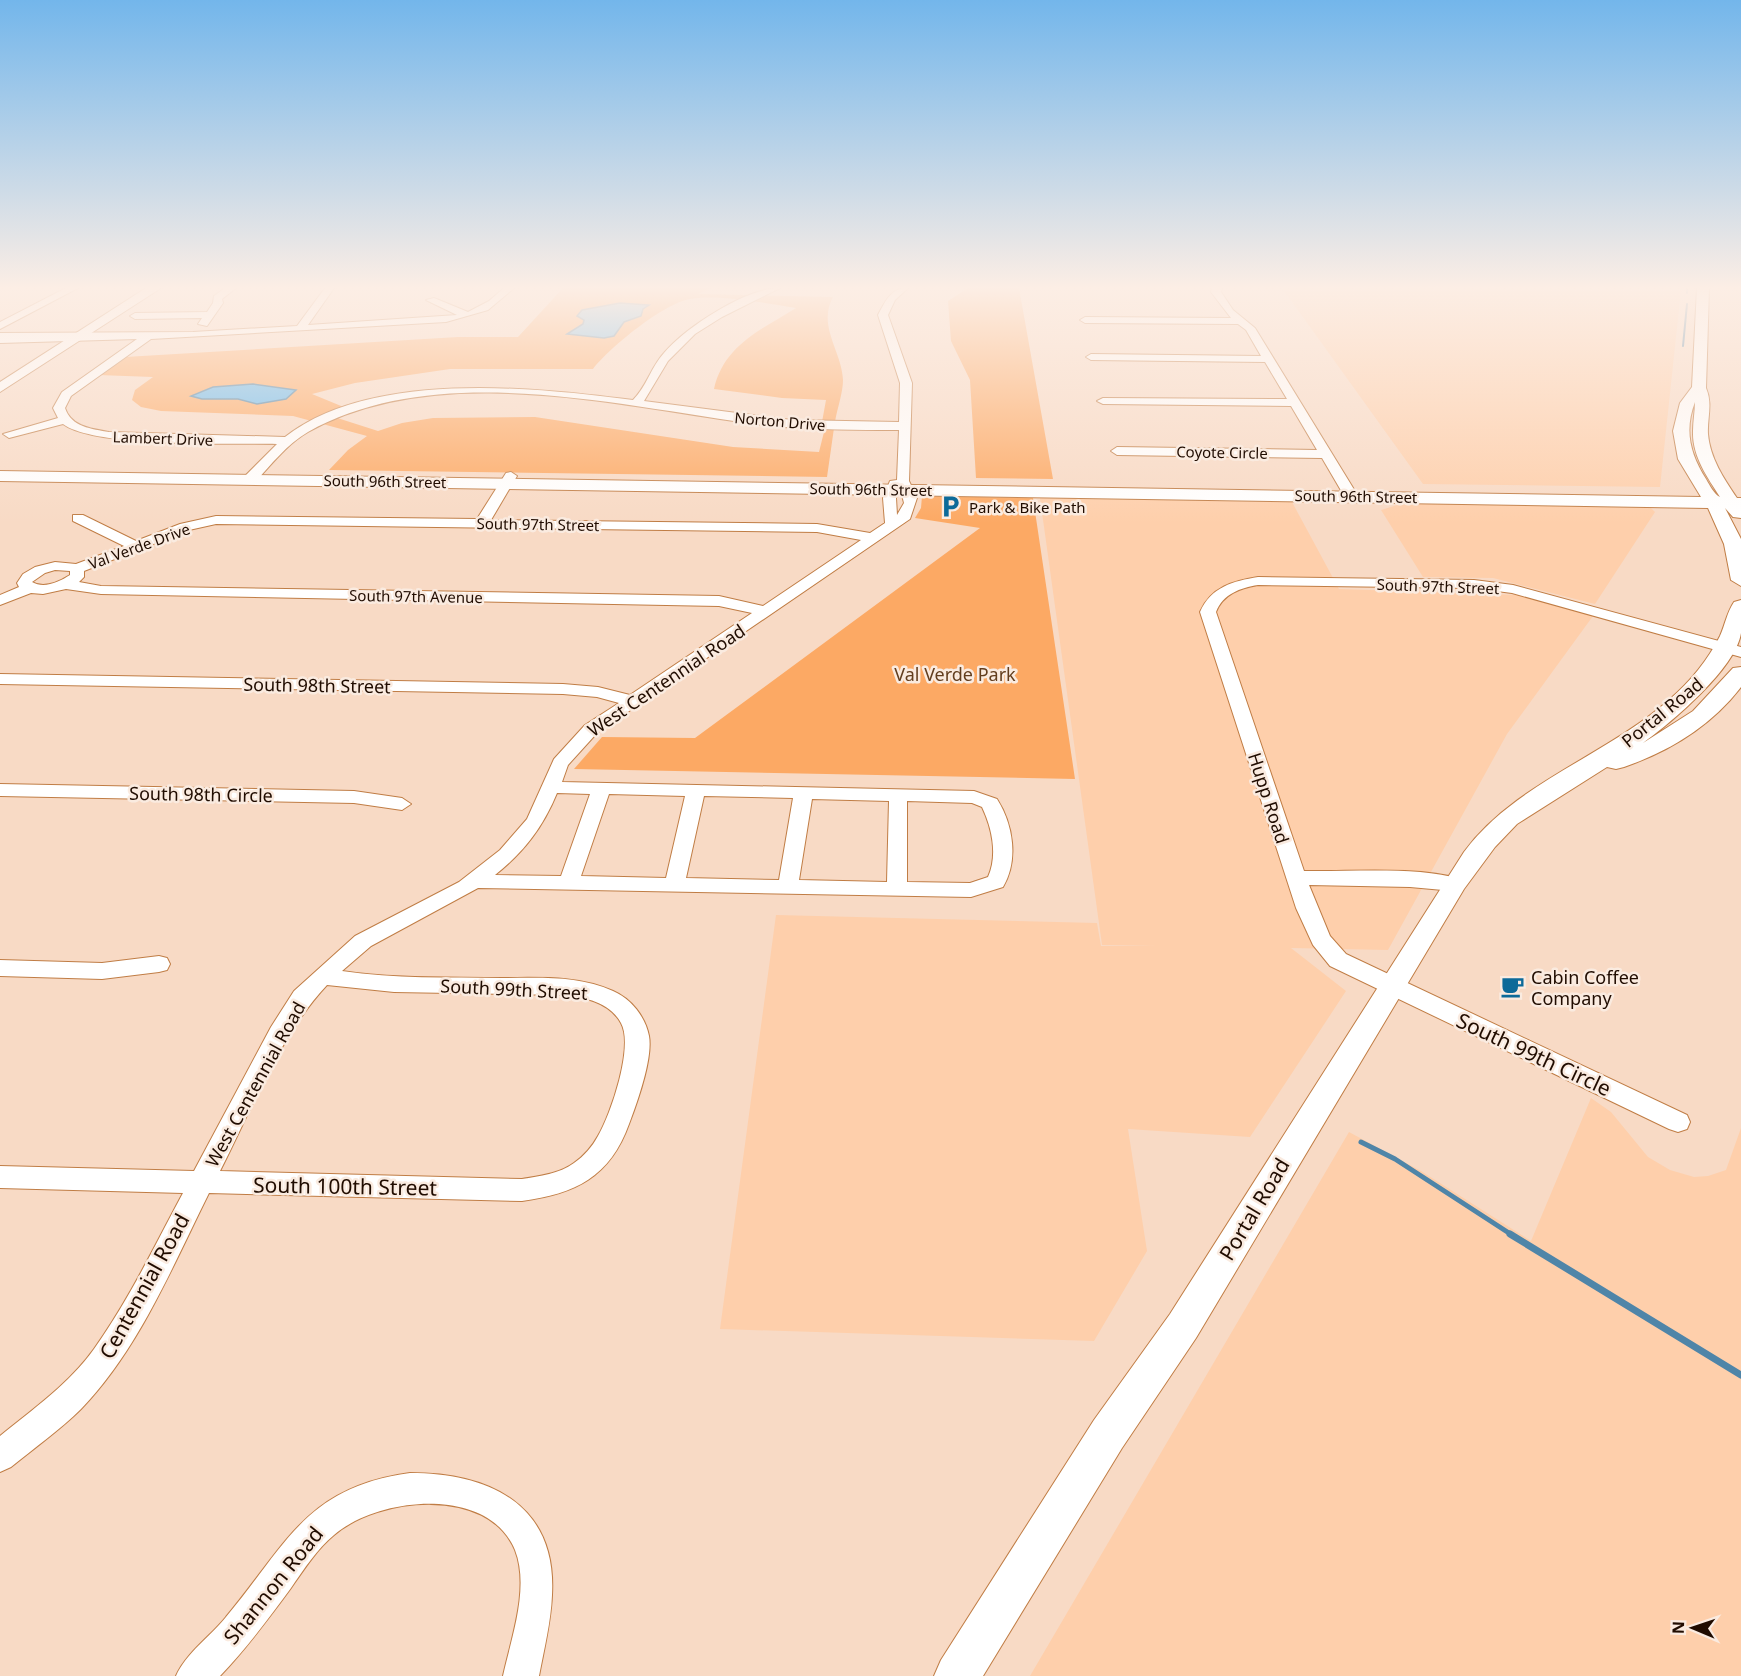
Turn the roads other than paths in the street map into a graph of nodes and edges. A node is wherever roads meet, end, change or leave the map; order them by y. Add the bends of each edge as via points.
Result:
1 (19, 366) edge
2 (31, 366) edge
3 (105, 366) edge
4 (661, 366) edge
5 (900, 366) edge
6 (1274, 366) edge
7 (1701, 366) edge
8 (0, 377) edge
9 (0, 388) edge
10 (1102, 400) dead end
11 (636, 403) junction
12 (1296, 403) junction
13 (65, 420) junction
14 (905, 426) junction
15 (9, 434) dead end
16 (287, 441) junction
17 (1117, 451) dead end
18 (1327, 454) junction
19 (0, 469) edge
20 (0, 476) edge
21 (254, 476) junction
22 (507, 482) junction
23 (901, 487) junction
24 (1349, 492) junction
25 (1728, 501) edge
26 (78, 518) dead end
27 (201, 523) joint
28 (481, 524) junction
29 (892, 524) junction
30 (874, 538) junction
31 (135, 546) junction
32 (77, 568) junction
33 (1741, 580) edge
34 (64, 584) junction
35 (1236, 586) joint
36 (29, 588) junction
37 (0, 600) edge
38 (1741, 606) edge
39 (767, 611) junction
40 (1733, 650) edge
41 (1741, 673) edge
42 (0, 679) edge
43 (632, 701) junction
44 (1581, 772) junction
45 (549, 787) junction
46 (601, 789) junction
47 (0, 790) edge
48 (696, 791) junction
49 (803, 794) junction
50 (898, 796) junction
51 (402, 804) dead end
52 (1296, 878) junction
53 (476, 881) junction
54 (570, 883) junction
55 (1454, 884) junction
56 (674, 885) junction
57 (788, 888) junction
58 (897, 891) junction
59 (159, 964) dead end
60 (0, 968) edge
61 (322, 976) junction
62 (1390, 987) junction
63 (630, 1082) joint
64 (1678, 1122) dead end
65 (0, 1177) edge
66 (201, 1183) junction
67 (0, 1456) edge
68 (195, 1676) edge
69 (521, 1676) edge
70 (957, 1676) edge

1 - 8 main road
2 - 9 main road
3 - 13 street via 66,394 59,408
4 - 11 street via 647,394
5 - 14 street, West Centennial Road via 906,383
6 - 12 street
7 - 25 main road via 1700,388 1705,402 1700,429 1704,452
10 - 12 street
11 - 14 street, Norton Drive via 769,422
11 - 16 street, Norton Drive via 548,392 432,394 353,409
12 - 18 street
13 - 15 street
13 - 16 street, Lambert Drive via 88,432 109,436
14 - 23 street, West Centennial Road
16 - 21 street, Norton Drive
17 - 18 street, Coyote Circle
18 - 24 street
19 - 21 main road, South 96th Street
20 - 21 main road, South 96th Street
21 - 22 main road, South 96th Street
22 - 23 main road, South 96th Street
22 - 28 street
23 - 24 main road, South 96th Street
23 - 29 street, West Centennial Road via 889,514
23 - 29 street, West Centennial Road via 910,508
24 - 25 main road, South 96th Street
25 - 33 main road via 1721,514 1734,544
26 - 31 street
27 - 28 street, South 97th Street via 255,519
27 - 31 street, Val Verde Drive
28 - 30 street, South 97th Street via 827,529
29 - 30 street, West Centennial Road
30 - 39 street, West Centennial Road
31 - 32 street, Val Verde Drive
32 - 34 street, Val Verde Drive via 77,577
32 - 36 street, Val Verde Drive via 41,570 26,580
34 - 36 street
34 - 39 street, South 97th Avenue via 112,590 724,601
35 - 40 street, South 97th Street via 1258,581 1474,584 1513,589
35 - 52 street, Hupp Road via 1219,594 1210,605 1209,621
36 - 37 street
38 - 40 main road, Portal Road
39 - 43 street, West Centennial Road
40 - 44 main road, Portal Road via 1676,705
41 - 44 main road, Portal Road via 1714,706 1673,736 1629,758
42 - 43 street, South 98th Street via 562,689 598,692
43 - 45 street, West Centennial Road via 579,740 560,763
44 - 55 main road, Portal Road via 1509,817 1486,839
45 - 46 street
45 - 53 street, West Centennial Road via 525,836
46 - 48 street
46 - 54 street
47 - 51 street, South 98th Circle via 354,797
48 - 49 street
48 - 56 street
49 - 50 street
49 - 57 street
50 - 58 street
50 - 58 street via 974,797 990,803 1000,824 1003,851 996,882 971,890
52 - 55 street
52 - 62 street, Hupp Road via 1321,940 1338,960
53 - 54 street
53 - 61 street, West Centennial Road via 372,935
54 - 56 street
55 - 62 main road, Portal Road
56 - 57 street
57 - 58 street
59 - 60 street via 102,971
61 - 63 street, South 99th Street via 363,982 570,989 598,994 622,1007 636,1028 637,1048
61 - 66 street, West Centennial Road via 286,1021
62 - 64 street, South 99th Circle
62 - 70 main road, Portal Road via 1183,1326 1108,1434
63 - 66 street, South 100th Street via 616,1133 603,1153 577,1175 545,1187 511,1190
65 - 66 street, South 100th Street
66 - 67 street, Centennial Road via 139,1303 104,1360 70,1399
68 - 69 street, Shannon Road via 244,1624 311,1534 351,1504 380,1494 420,1490 460,1492 497,1506 523,1532 534,1567 533,1615

